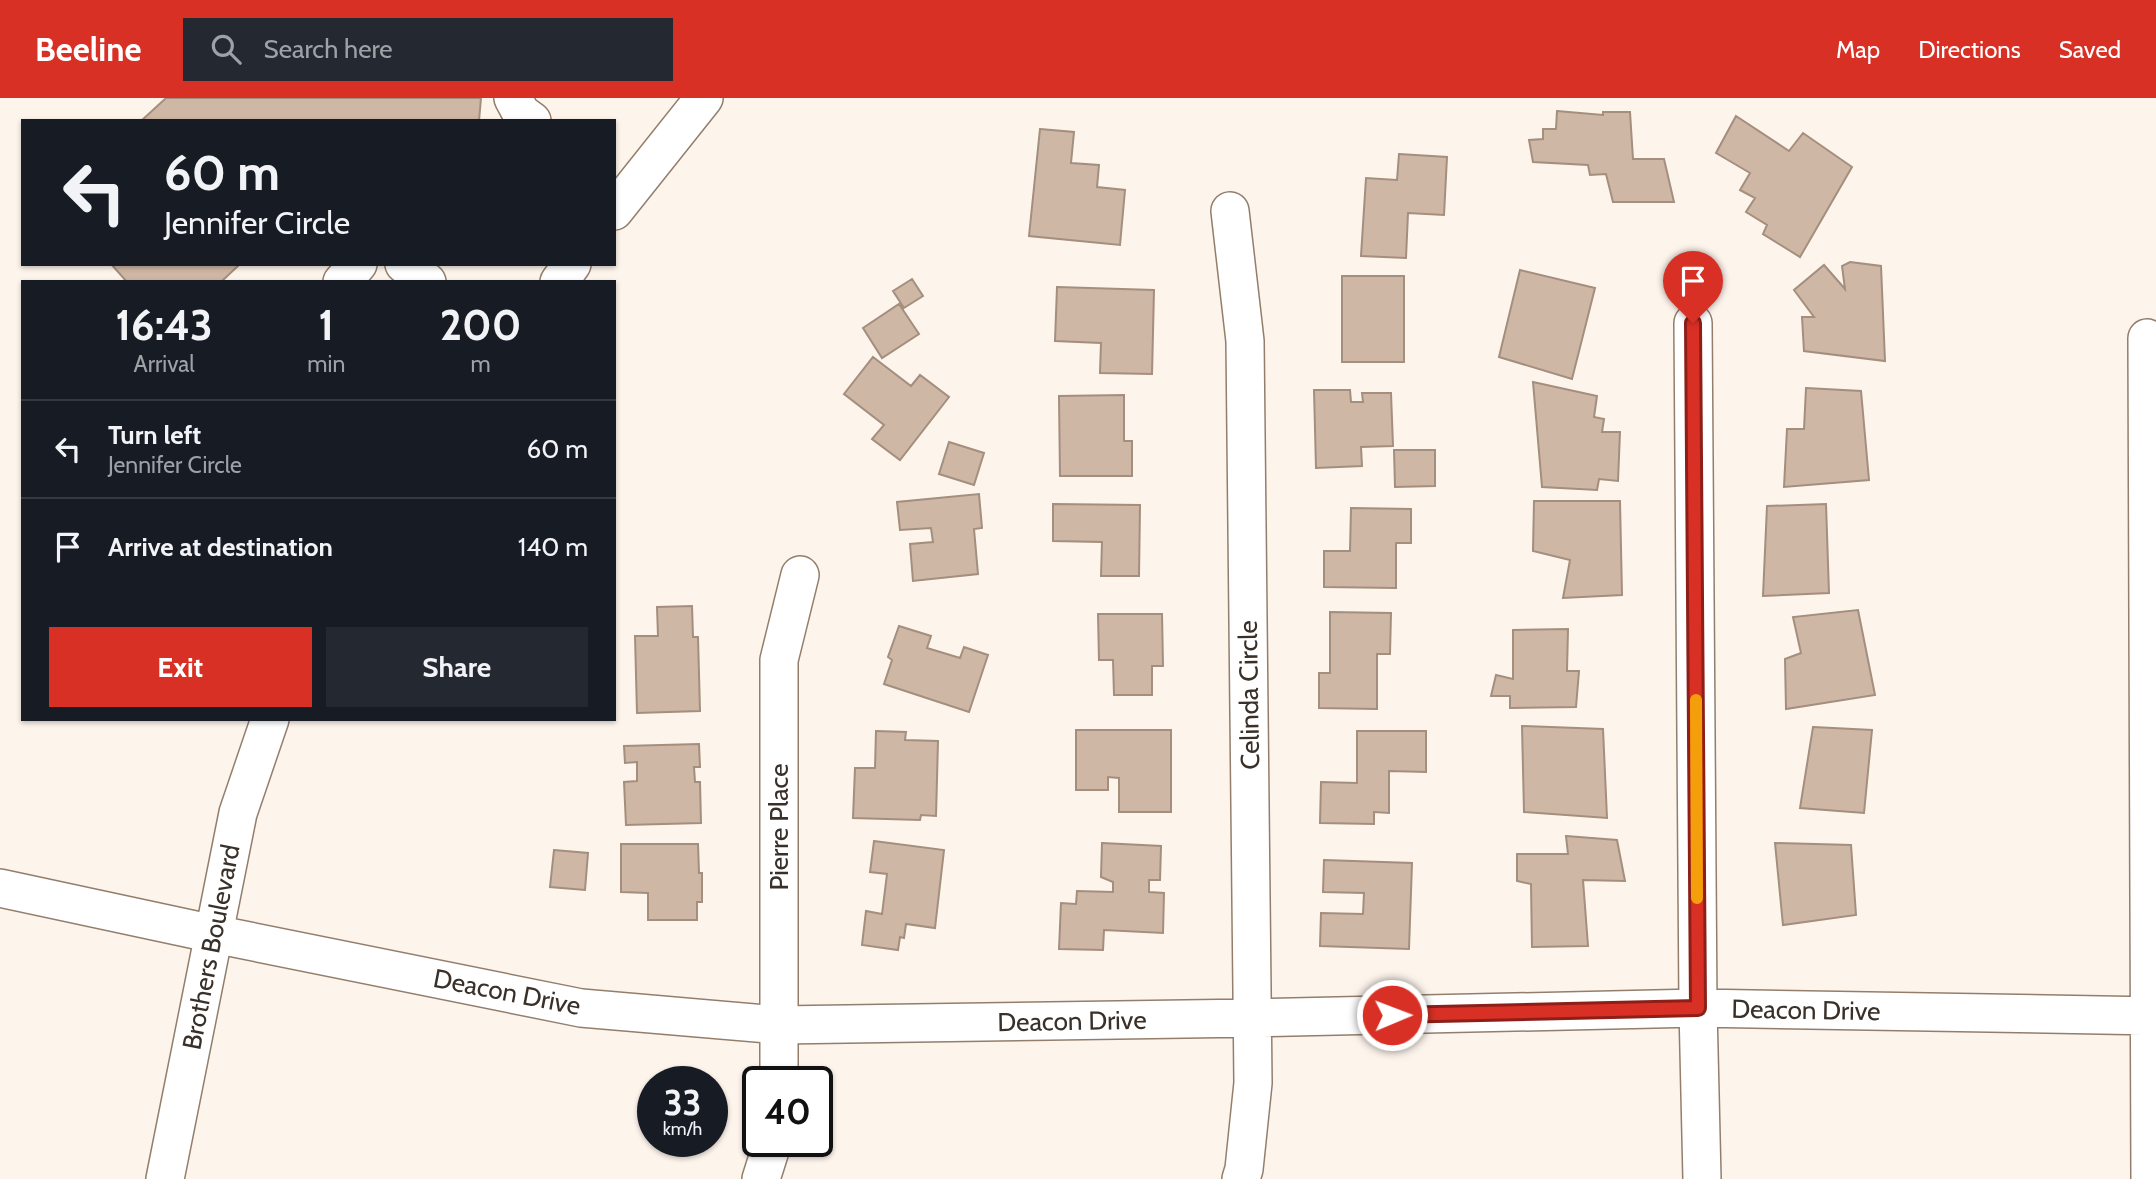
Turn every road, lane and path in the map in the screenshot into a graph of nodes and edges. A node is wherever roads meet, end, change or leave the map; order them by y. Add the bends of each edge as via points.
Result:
1 (513, 98) edge
2 (704, 98) edge
3 (529, 119) edge
4 (618, 197) edge
5 (1230, 211) dead end
6 (356, 266) edge
7 (407, 266) edge
8 (344, 280) edge
9 (424, 280) edge
10 (1693, 323) dead end
11 (2147, 338) dead end
12 (800, 575) dead end
13 (269, 721) edge
14 (0, 888) edge
15 (214, 934) junction
16 (1698, 1008) junction
17 (2153, 1016) edge
18 (1253, 1018) junction
19 (779, 1025) junction
20 (779, 1066) edge
21 (768, 1157) edge
22 (165, 1179) edge
23 (761, 1179) edge
24 (1241, 1179) edge
25 (1702, 1179) edge
26 (2150, 1179) edge

1 - 3 street
2 - 4 street
5 - 18 street, Celinda Circle via 1245,341
6 - 8 street
7 - 9 street
10 - 16 street
11 - 17 street
12 - 19 street, Pierre Place via 779,660
13 - 15 street, Brothers Boulevard via 237,813
14 - 15 street, Deacon Drive
15 - 19 street, Deacon Drive via 581,1008
15 - 22 street, Brothers Boulevard
16 - 17 street, Deacon Drive
16 - 18 street, Deacon Drive
16 - 25 street
17 - 26 street
18 - 19 street, Deacon Drive
18 - 24 street, Celinda Circle via 1253,1083
19 - 20 street, Pierre Place
21 - 23 street

